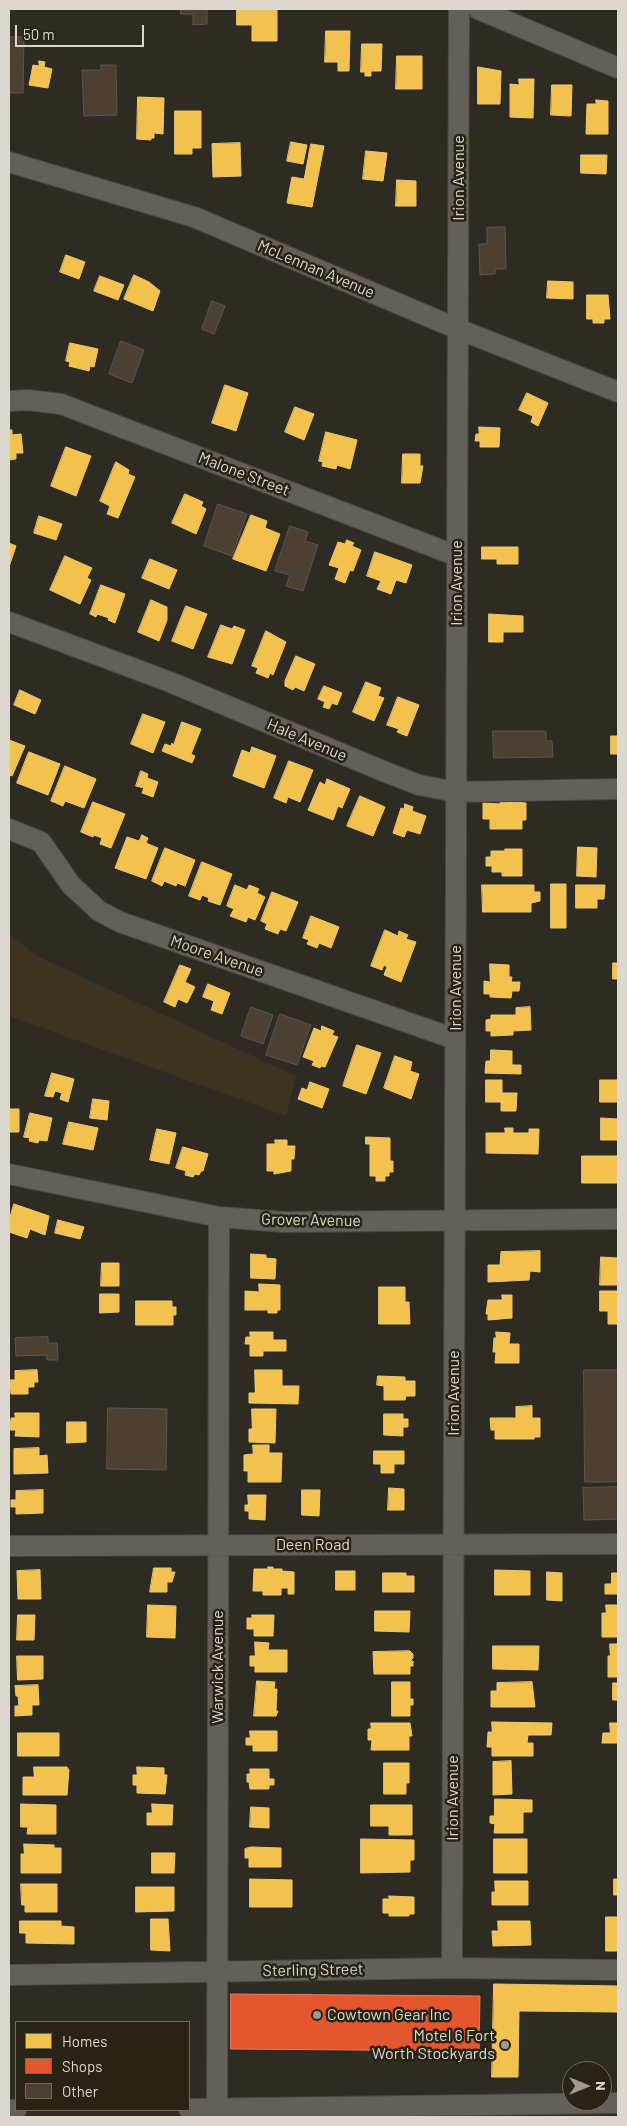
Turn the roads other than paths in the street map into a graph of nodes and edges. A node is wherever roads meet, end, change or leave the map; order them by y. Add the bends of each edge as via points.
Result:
1 (459, 9) edge
2 (478, 9) edge
3 (618, 68) edge
4 (9, 162) edge
5 (458, 329) junction
6 (618, 392) edge
7 (18, 401) edge
8 (457, 556) junction
9 (9, 622) edge
10 (618, 789) edge
11 (456, 792) junction
12 (9, 829) edge
13 (455, 1039) junction
14 (9, 1174) edge
15 (219, 1217) junction
16 (618, 1219) edge
17 (455, 1220) junction
18 (453, 1544) junction
19 (618, 1544) edge
20 (218, 1545) junction
21 (9, 1546) edge
22 (452, 1968) junction
23 (618, 1970) edge
24 (217, 1971) junction
25 (9, 1974) edge
26 (618, 2103) edge
27 (190, 2109) edge
28 (217, 2113) edge

1 - 5 street, Irion Avenue
2 - 3 street
4 - 5 street, McLennan Avenue via 194,217
5 - 6 street, McLennan Avenue
5 - 8 street, Irion Avenue
7 - 8 street, Malone Street via 61,404
8 - 11 street, Irion Avenue
9 - 11 street, Hale Avenue via 170,682 419,785
10 - 11 street, Hale Avenue
11 - 13 street, Irion Avenue
12 - 13 street, Moore Avenue via 41,842 70,885 99,911 120,922
13 - 17 street, Irion Avenue
14 - 15 street, Grover Avenue
15 - 17 street, Grover Avenue via 284,1222
15 - 20 street, Warwick Avenue
16 - 17 street, Grover Avenue
17 - 18 street, Irion Avenue
18 - 19 street, Deen Road
18 - 20 street, Deen Road
18 - 22 street, Irion Avenue
20 - 21 street, Deen Road
20 - 24 street, Warwick Avenue
22 - 23 street, Sterling Street
22 - 24 street, Sterling Street
24 - 25 street, Sterling Street
24 - 28 street, Warwick Avenue
26 - 28 street
27 - 28 street

